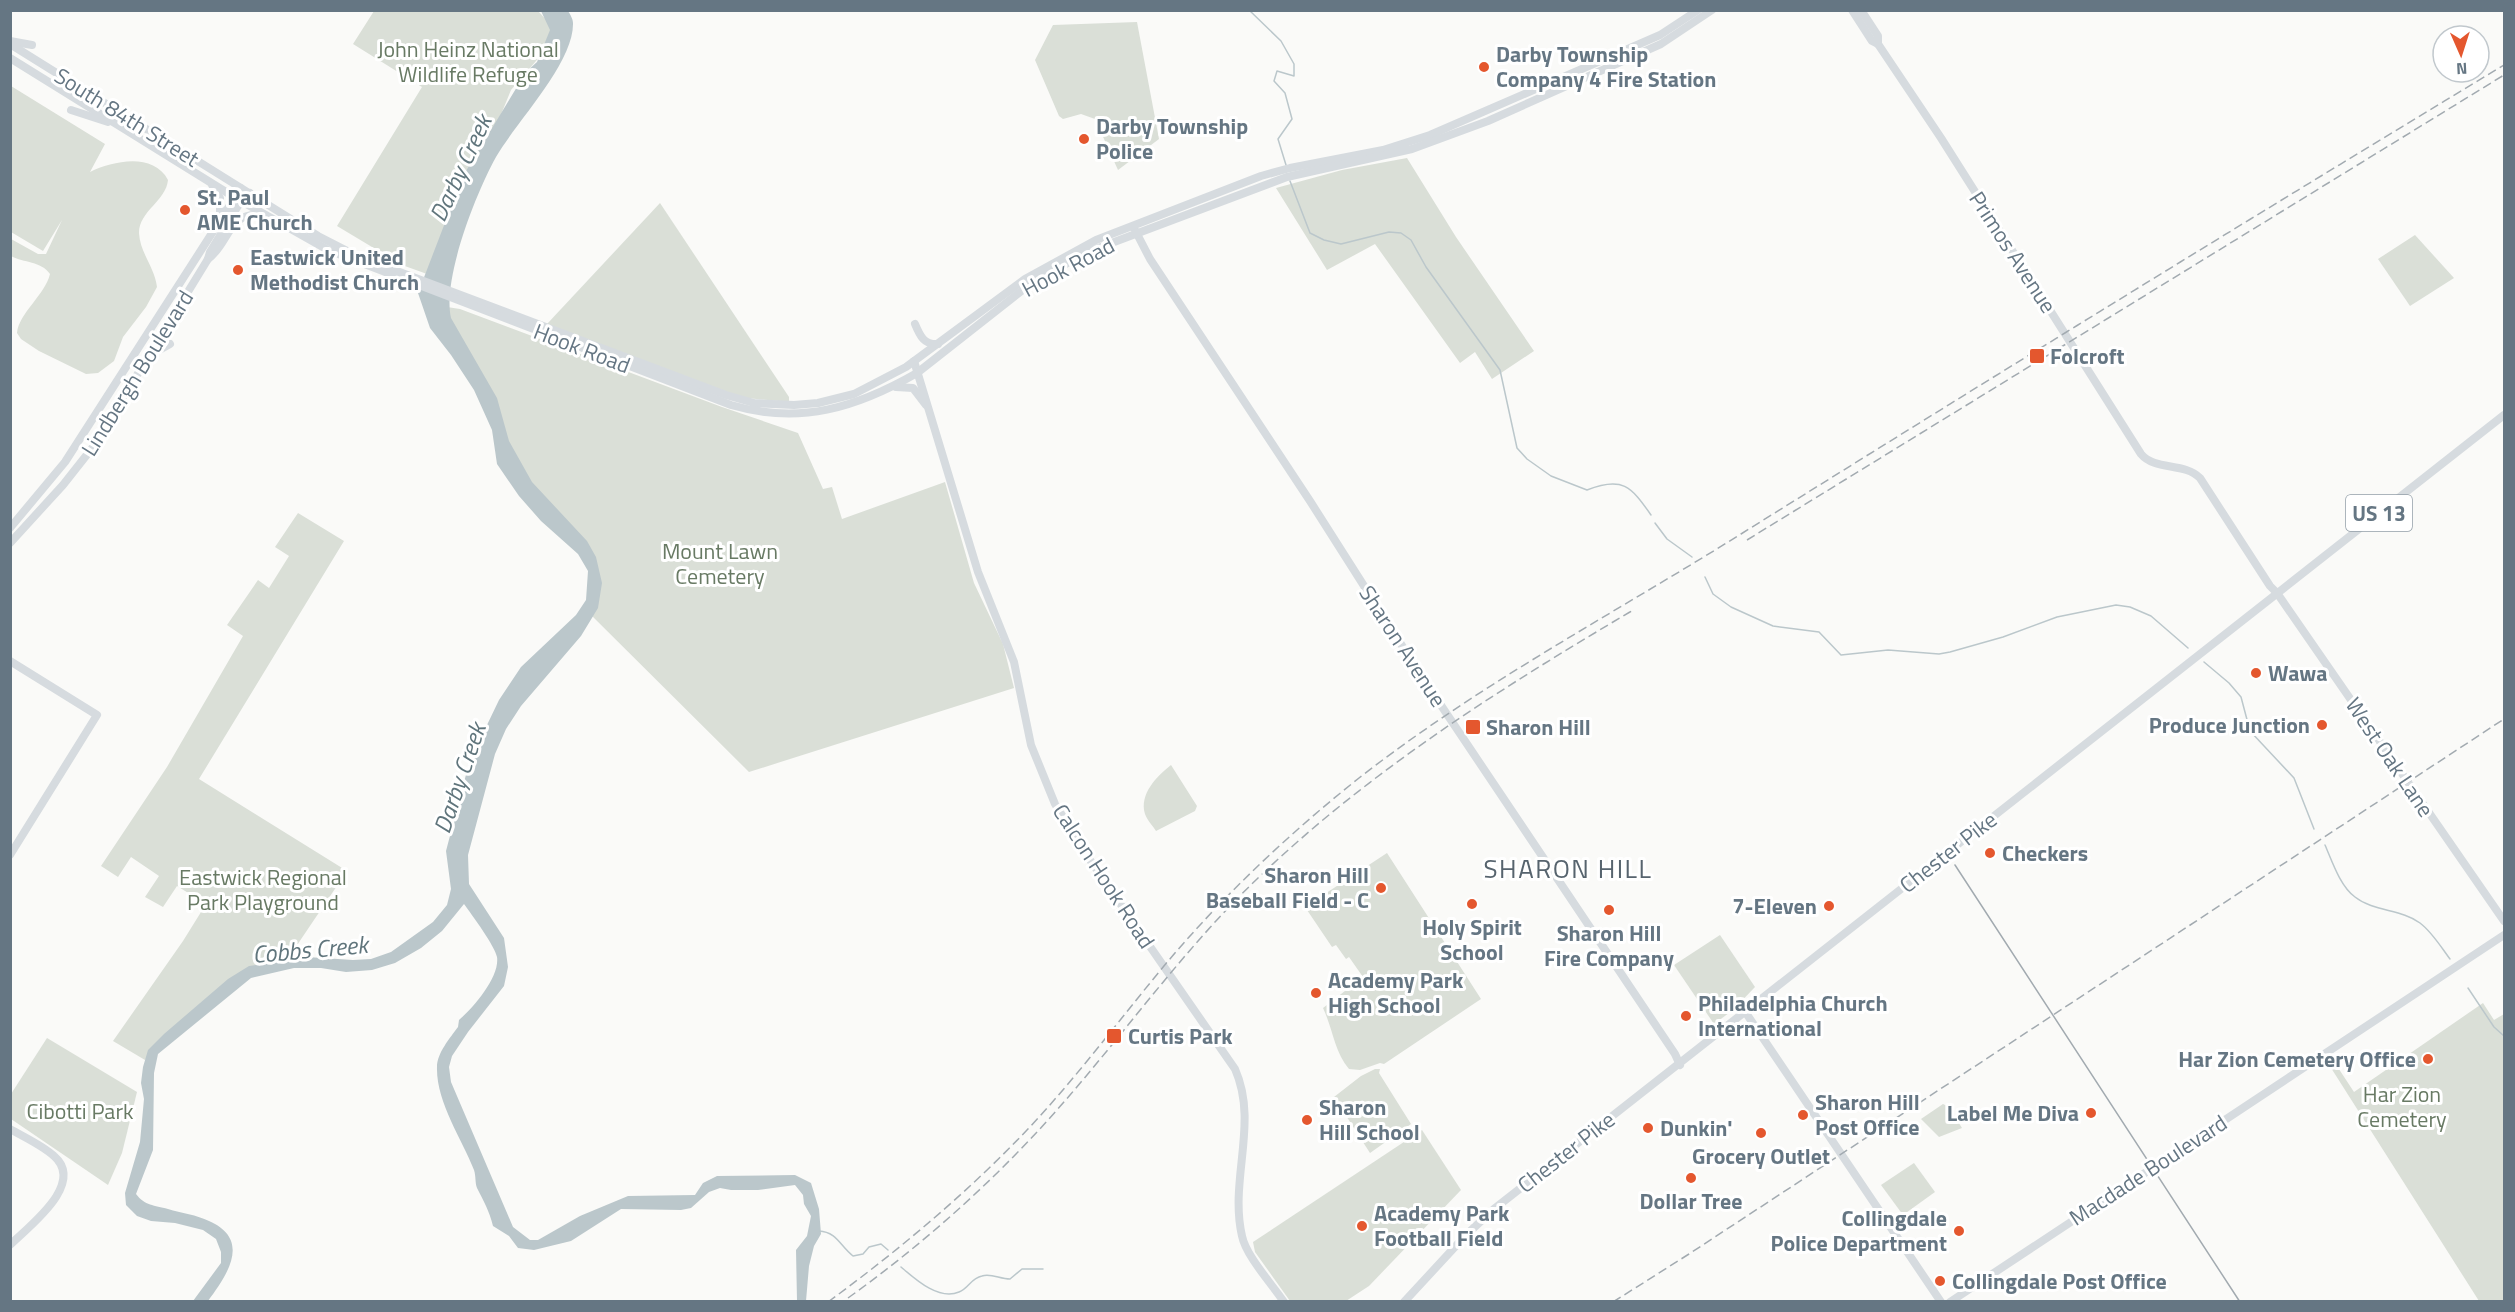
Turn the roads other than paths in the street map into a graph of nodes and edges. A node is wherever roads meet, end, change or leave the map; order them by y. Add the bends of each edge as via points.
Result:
1 (1698, 10) edge
2 (1712, 10) edge
3 (1852, 10) edge
4 (1861, 10) edge
5 (10, 43) edge
6 (1878, 44) junction
7 (32, 45) dead end
8 (10, 58) edge
9 (71, 110) dead end
10 (122, 127) junction
11 (1288, 172) junction
12 (210, 182) junction
13 (241, 188) junction
14 (250, 193) junction
15 (238, 199) junction
16 (268, 217) junction
17 (220, 219) junction
18 (1134, 224) junction
19 (1137, 234) junction
20 (208, 260) junction
21 (409, 280) junction
22 (436, 290) joint
23 (458, 298) junction
24 (915, 324) dead end
25 (170, 344) dead end
26 (938, 344) junction
27 (145, 361) junction
28 (914, 361) junction
29 (917, 373) junction
30 (882, 392) junction
31 (926, 405) junction
32 (2505, 416) edge
33 (10, 528) edge
34 (10, 543) edge
35 (2277, 593) junction
36 (10, 661) edge
37 (10, 855) edge
38 (2505, 921) edge
39 (2505, 935) edge
40 (1746, 1013) junction
41 (1680, 1065) junction
42 (10, 1129) edge
43 (10, 1245) edge
44 (1284, 1302) edge
45 (1404, 1302) edge
46 (1941, 1302) edge
47 (1950, 1302) edge

1 - 11 main road, Hook Road via 1660,35 1430,135
2 - 11 main road, Hook Road via 1661,44 1488,121 1412,150
3 - 6 main road, Primos Avenue
4 - 6 main road, Primos Avenue via 1878,36
5 - 7 main road
5 - 13 main road, South 84th Street
6 - 35 main road, Primos Avenue via 2134,444 2147,460 2184,468 2200,478
8 - 10 main road, South 84th Street
9 - 10 main road
10 - 12 main road, South 84th Street
11 - 18 main road, Hook Road via 1232,186
11 - 19 main road, Hook Road
12 - 15 main road, South 84th Street
12 - 17 main road via 220,198
13 - 14 main road, South 84th Street
13 - 15 street, Lindbergh Boulevard
14 - 15 street, Lindbergh Boulevard
14 - 21 main road, South 84th Street via 330,243
15 - 16 main road, South 84th Street
15 - 17 street, Lindbergh Boulevard
15 - 20 street, Lindbergh Boulevard
16 - 20 main road via 254,214 241,218
16 - 21 main road, South 84th Street via 328,250
17 - 33 street, Lindbergh Boulevard via 65,462
18 - 19 street, Sharon Avenue
18 - 26 main road, Hook Road via 1040,270
19 - 29 main road, Hook Road via 1085,253 1029,285
19 - 41 street, Sharon Avenue via 1441,706
20 - 27 street, Lindbergh Boulevard
21 - 22 main road, South 84th Street
22 - 23 main road, Hook Road
23 - 28 main road, Hook Road via 754,403 794,405 838,399 867,388
23 - 30 main road, Hook Road via 753,411 814,412 852,404
24 - 26 main road via 924,341
25 - 27 street
26 - 28 main road, Hook Road
27 - 34 street, Lindbergh Boulevard via 93,447
28 - 29 street, Calcon Hook Road
29 - 30 main road, Hook Road
29 - 31 street, Calcon Hook Road
30 - 31 main road via 908,386
31 - 44 street, Calcon Hook Road via 978,572 1014,662 1039,768 1067,826 1242,1084 1246,1122 1239,1208 1242,1239
32 - 35 main road, Chester Pike / US 13
35 - 38 street, West Oak Lane
35 - 40 main road, Chester Pike / US 13
36 - 37 street via 97,715
39 - 47 main road, Macdade Boulevard
40 - 41 main road, Chester Pike / US 13
40 - 46 street
41 - 45 main road, Chester Pike / US 13 via 1484,1218
42 - 43 street via 55,1156 64,1181 61,1191

